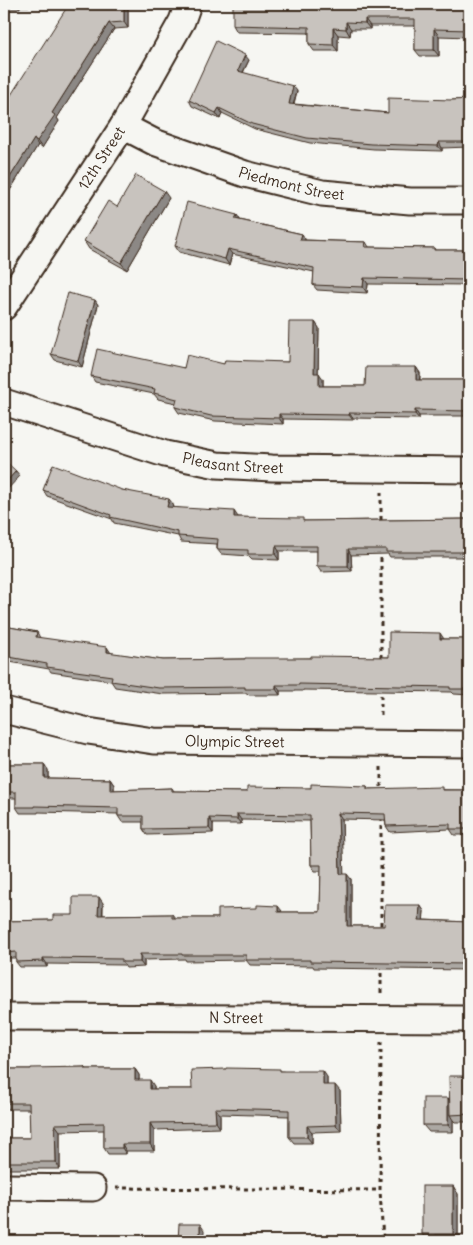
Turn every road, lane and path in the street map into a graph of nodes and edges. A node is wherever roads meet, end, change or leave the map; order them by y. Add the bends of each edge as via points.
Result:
1 (188, 4) edge
2 (123, 126) junction
3 (469, 201) edge
4 (4, 306) edge
5 (4, 402) edge
6 (469, 470) edge
7 (4, 710) edge
8 (469, 744) edge
9 (4, 1017) edge
10 (382, 1019) junction
11 (469, 1020) edge
12 (4, 1187) edge
13 (93, 1188) joint
14 (380, 1190) junction
15 (383, 1241) edge

1 - 2 street, 12th Street via 182,22
2 - 3 street, Piedmont Street via 154,142 244,174 322,193 410,201
2 - 4 street, 12th Street
5 - 6 street, Pleasant Street via 166,454 217,465
7 - 8 street, Olympic Street via 88,731 154,741
9 - 10 street, N Street
10 - 11 street, N Street
10 - 14 path
12 - 13 street
13 - 14 path
14 - 15 path

